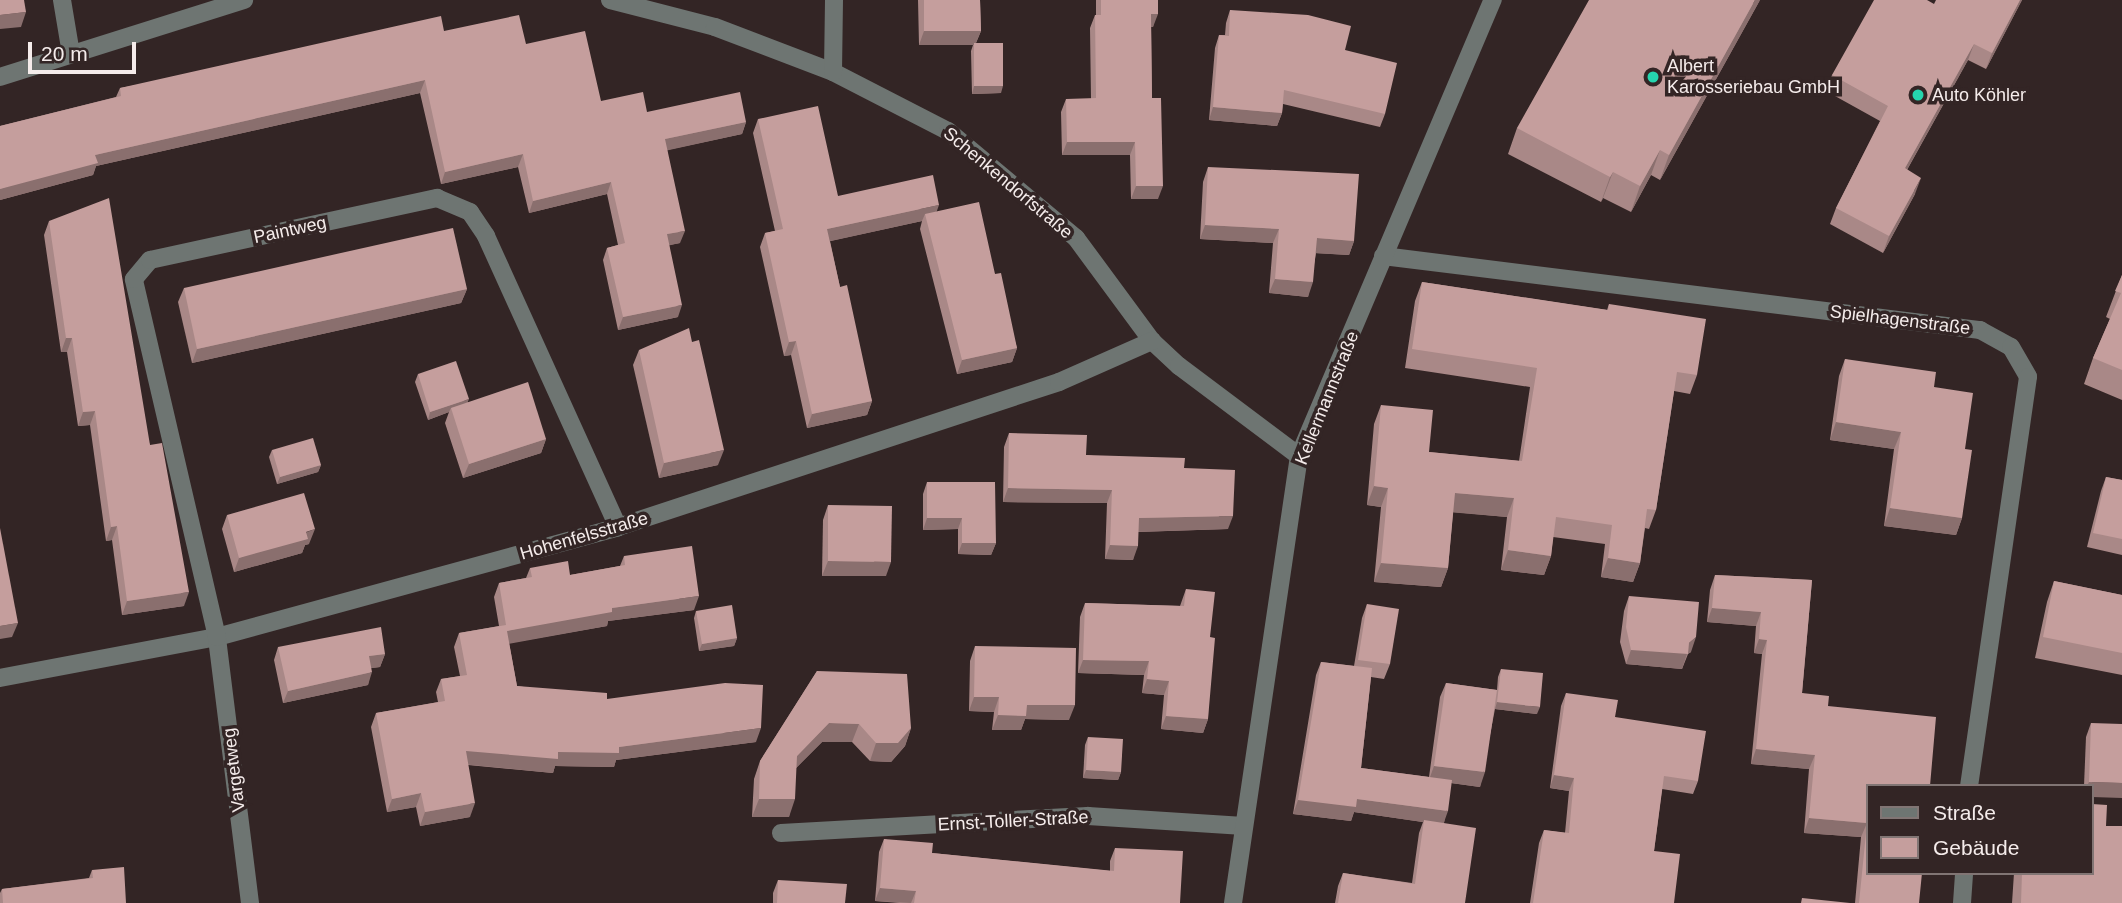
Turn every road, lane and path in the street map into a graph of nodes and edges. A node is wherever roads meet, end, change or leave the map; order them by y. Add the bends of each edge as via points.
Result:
1 (62, 0) edge
2 (244, 0) edge
3 (610, 0) edge
4 (834, 0) edge
5 (1493, 0) edge
6 (71, 54) junction
7 (833, 72) junction
8 (0, 77) edge
9 (1383, 256) junction
10 (1152, 341) junction
11 (1299, 456) junction
12 (618, 527) junction
13 (217, 637) junction
14 (0, 678) edge
15 (1969, 784) edge
16 (1244, 825) junction
17 (781, 834) dead end
18 (1964, 875) edge
19 (250, 903) edge
20 (1233, 903) edge
21 (1962, 903) edge

1 - 6 street
2 - 6 street
3 - 7 street, Schenkendorfstraße via 715,27
4 - 7 street
5 - 9 street, Kellermannstraße
6 - 8 street
7 - 10 street, Schenkendorfstraße via 948,131 1021,189 1076,238
9 - 11 street, Kellermannstraße
9 - 15 street, Spielhagenstraße via 1980,330 2011,347 2028,377
10 - 11 street, Schenkendorfstraße
10 - 12 street, Hohenfelsstraße via 1059,382
11 - 16 street, Kellermannstraße
12 - 13 street, Hohenfelsstraße
12 - 13 street, Paintweg via 486,236 470,212 436,198 150,260 134,279
13 - 14 street, Hohenfelsstraße
13 - 19 street, Vargetweg
16 - 17 street, Ernst-Toller-Straße via 1088,816
16 - 20 street, Kellermannstraße
18 - 21 street

